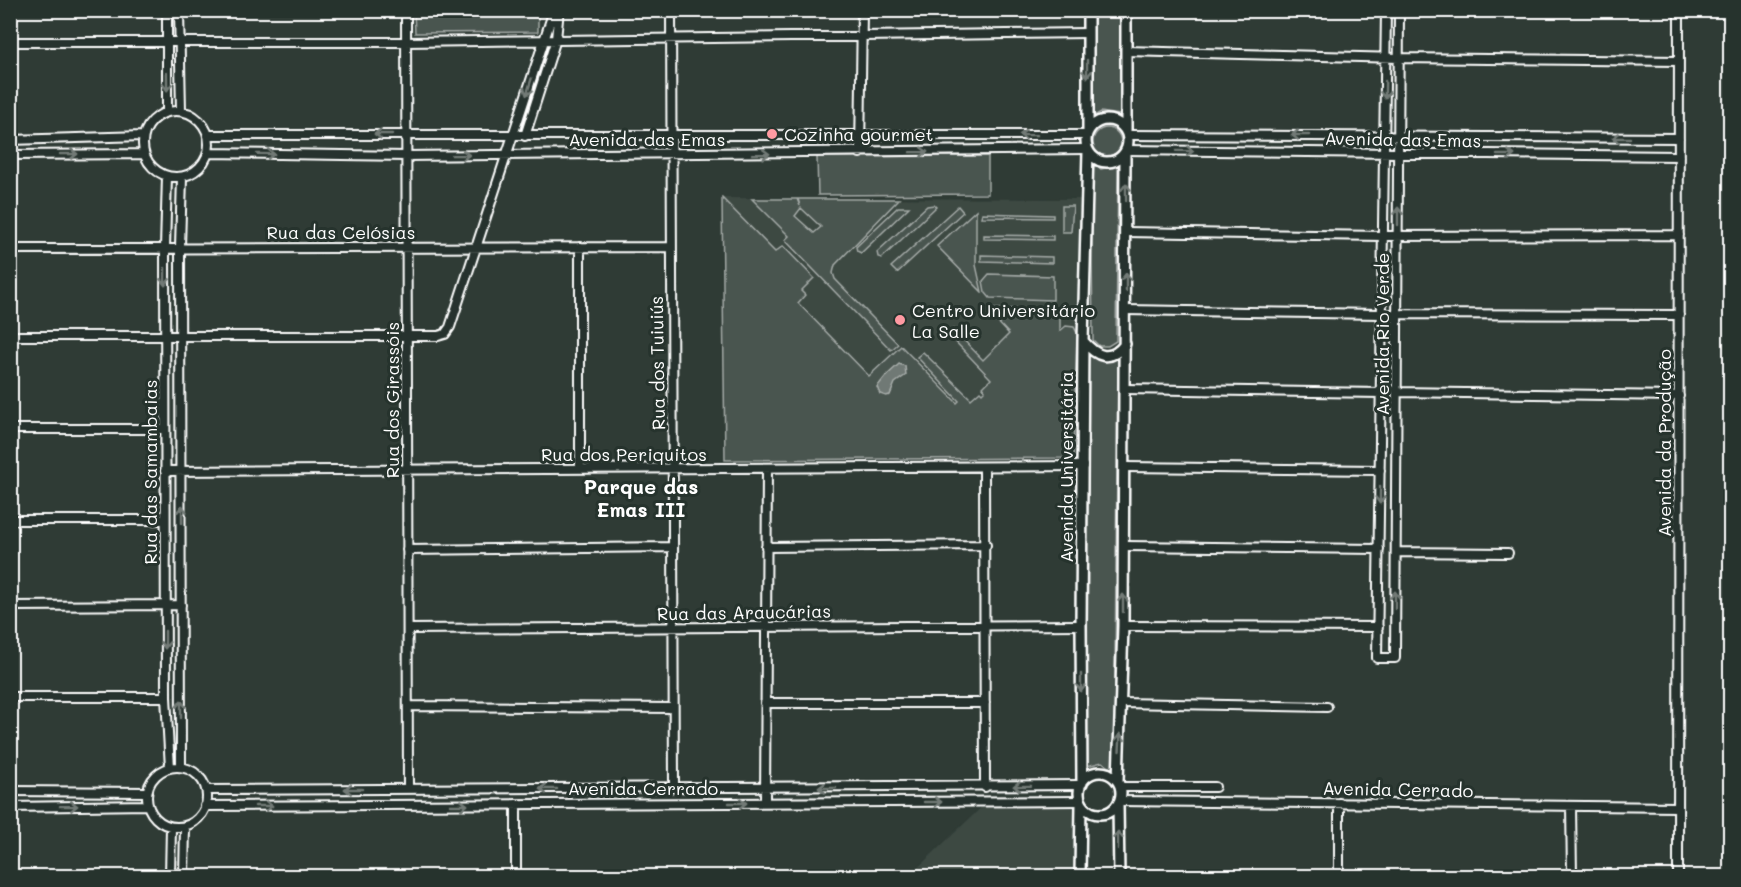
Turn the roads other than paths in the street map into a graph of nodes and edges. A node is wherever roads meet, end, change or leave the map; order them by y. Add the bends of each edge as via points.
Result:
1 (166, 10) edge
2 (179, 10) edge
3 (406, 10) edge
4 (554, 10) edge
5 (559, 10) edge
6 (670, 10) edge
7 (862, 10) edge
8 (1088, 10) edge
9 (1126, 10) edge
10 (1386, 10) edge
11 (1399, 10) edge
12 (1679, 10) edge
13 (1087, 33) junction
14 (863, 36) junction
15 (670, 37) junction
16 (544, 39) junction
17 (556, 39) junction
18 (10, 42) edge
19 (166, 42) junction
20 (406, 42) junction
21 (179, 43) junction
22 (1126, 51) junction
23 (1385, 57) junction
24 (1399, 58) junction
25 (1679, 61) junction
26 (167, 111) junction
27 (181, 111) junction
28 (1126, 133) junction
29 (406, 134) junction
30 (670, 134) junction
31 (861, 134) junction
32 (1087, 134) junction
33 (208, 135) junction
34 (143, 136) junction
35 (513, 136) junction
36 (525, 136) junction
37 (1384, 136) junction
38 (1398, 136) junction
39 (1679, 138) junction
40 (10, 140) edge
41 (1088, 150) junction
42 (1126, 151) junction
43 (208, 153) junction
44 (860, 153) junction
45 (144, 154) junction
46 (670, 154) junction
47 (1384, 154) junction
48 (1398, 154) junction
49 (10, 155) edge
50 (506, 155) junction
51 (406, 156) junction
52 (1679, 156) junction
53 (166, 176) junction
54 (182, 177) junction
55 (1126, 232) junction
56 (1679, 235) junction
57 (1383, 236) junction
58 (1398, 236) junction
59 (477, 246) junction
60 (671, 246) junction
61 (580, 247) junction
62 (165, 248) junction
63 (180, 248) junction
64 (407, 248) junction
65 (10, 249) edge
66 (1125, 310) junction
67 (1382, 314) junction
68 (1397, 314) junction
69 (1679, 315) junction
70 (407, 334) junction
71 (165, 335) junction
72 (181, 335) junction
73 (10, 336) edge
74 (1083, 341) junction
75 (1125, 344) junction
76 (1125, 389) junction
77 (1397, 392) junction
78 (1381, 393) junction
79 (1679, 396) junction
80 (10, 429) edge
81 (165, 429) junction
82 (1083, 466) junction
83 (673, 467) junction
84 (1124, 467) junction
85 (580, 468) junction
86 (984, 468) junction
87 (407, 469) junction
88 (766, 469) junction
89 (165, 471) junction
90 (182, 471) junction
91 (1380, 471) junction
92 (10, 519) edge
93 (165, 520) junction
94 (986, 545) junction
95 (1124, 546) junction
96 (672, 547) junction
97 (766, 547) junction
98 (1379, 549) junction
99 (407, 550) junction
100 (1396, 552) junction
101 (1508, 553) dead end
102 (165, 605) junction
103 (182, 605) junction
104 (10, 606) edge
105 (1081, 625) junction
106 (765, 626) junction
107 (1123, 626) junction
108 (985, 627) junction
109 (1378, 627) junction
110 (673, 628) junction
111 (408, 629) junction
112 (166, 696) junction
113 (10, 697) edge
114 (765, 703) junction
115 (985, 703) junction
116 (1121, 703) junction
117 (408, 706) junction
118 (1327, 707) dead end
119 (673, 708) junction
120 (181, 767) junction
121 (170, 768) junction
122 (1081, 784) junction
123 (1119, 784) junction
124 (985, 787) junction
125 (1215, 787) dead end
126 (674, 788) junction
127 (765, 788) junction
128 (408, 789) junction
129 (206, 790) junction
130 (10, 791) edge
131 (147, 792) junction
132 (765, 802) junction
133 (1081, 802) junction
134 (1119, 803) junction
135 (1339, 803) junction
136 (516, 804) junction
137 (148, 805) junction
138 (205, 806) junction
139 (1571, 806) junction
140 (10, 807) edge
141 (1677, 807) junction
142 (171, 826) junction
143 (185, 826) junction
144 (170, 876) edge
145 (183, 876) edge
146 (516, 876) edge
147 (1080, 876) edge
148 (1119, 876) edge
149 (1339, 876) edge
150 (1572, 876) edge
151 (1678, 876) edge

1 - 19 street
2 - 21 street
3 - 20 street, Rua dos Girassóis
4 - 16 street
5 - 17 street
6 - 15 street, Rua dos Tuiuiús
7 - 14 street
8 - 13 main road
9 - 22 main road
10 - 23 street, Avenida Rio Verde
11 - 24 street, Avenida Rio Verde
12 - 25 street, Avenida da Produção
13 - 14 street
13 -> 32 main road
14 - 15 street
14 - 31 street
15 - 17 street
15 - 30 street, Rua dos Tuiuiús
16 - 17 street
16 - 20 street
16 -> 35 street
17 - 36 street
18 - 19 street
19 - 21 street
19 -> 26 street
20 - 21 street
20 - 29 street, Rua dos Girassóis
21 - 27 street
22 - 23 street
22 - 28 main road
23 - 24 street
23 -> 37 street, Avenida Rio Verde
24 - 25 street
24 - 38 street, Avenida Rio Verde
25 - 39 street, Avenida da Produção
26 - 27 street
26 - 34 street via 154,117
27 - 33 street via 195,117
28 - 32 main road via 1108,120 1095,123
37 -> 28 street, Avenida das Emas
28 - 42 main road
29 -> 33 street, Avenida das Emas
29 - 35 street, Avenida das Emas
29 - 51 street, Rua dos Girassóis
30 - 31 street, Avenida das Emas
30 - 36 street, Avenida das Emas
30 - 46 street, Rua dos Tuiuiús
32 -> 31 street, Avenida das Emas
31 - 44 street
32 - 41 main road
33 - 43 street
34 - 40 street
34 - 45 street
35 - 36 street, Avenida das Emas
35 - 50 street
37 - 38 street, Avenida das Emas
37 - 47 street, Avenida Rio Verde
39 -> 38 street, Avenida das Emas
38 - 48 street, Avenida Rio Verde
39 - 52 street, Avenida da Produção
41 - 42 main road via 1106,163
44 -> 41 street, Avenida das Emas
41 - 74 main road, Avenida Universitária
42 -> 47 street, Avenida das Emas
55 -> 42 main road
43 -> 51 street, Avenida das Emas
43 - 54 street via 198,169
46 -> 44 street, Avenida das Emas
49 -> 45 street
45 - 53 street via 155,170
46 - 50 street, Avenida das Emas
46 - 60 street, Rua dos Tuiuiús
47 - 48 street, Avenida das Emas
47 - 57 street, Avenida Rio Verde
48 -> 52 street, Avenida das Emas
58 -> 48 street, Avenida Rio Verde
51 -> 50 street, Avenida das Emas
50 - 59 street
51 - 64 street, Rua dos Girassóis
52 - 56 street, Avenida da Produção
53 - 54 street
53 - 62 street, Rua das Samambaias
54 - 63 street, Rua das Samambaias
55 - 57 street
66 -> 55 main road
56 - 58 street
56 - 69 street, Avenida da Produção
57 - 58 street
57 - 67 street, Avenida Rio Verde
58 - 68 street, Avenida Rio Verde
59 - 61 street, Rua das Celósias
59 - 64 street, Rua das Celósias
59 - 70 street via 450,327 438,336
60 - 61 street, Rua das Celósias
60 - 83 street, Rua dos Tuiuiús
61 - 85 street
62 - 63 street, Rua das Celósias
62 - 65 street, Rua das Celósias
62 -> 71 street, Rua das Samambaias
63 - 64 street, Rua das Celósias
63 - 72 street, Rua das Samambaias
64 - 70 street, Rua dos Girassóis
66 - 67 street
66 - 75 main road
67 - 68 street
67 - 78 street, Avenida Rio Verde
68 - 69 street
68 - 77 street, Avenida Rio Verde
69 - 79 street, Avenida da Produção
70 - 72 street
70 - 87 street, Rua dos Girassóis
71 - 72 street
71 - 73 street
71 - 81 street, Rua das Samambaias
72 - 90 street, Rua das Samambaias
74 - 75 main road via 1095,353 1106,356
74 - 82 main road, Avenida Universitária
75 - 76 main road
76 - 78 street
76 - 84 main road
77 - 79 street
77 - 100 street, Avenida Rio Verde
78 - 91 street, Avenida Rio Verde
79 - 141 street, Avenida da Produção
80 - 81 street
81 - 89 street, Rua das Samambaias
82 - 86 street, Rua dos Periquitos
82 - 105 main road, Avenida Universitária
83 - 85 street, Rua dos Periquitos
83 - 88 street, Rua dos Periquitos
83 - 96 street, Rua dos Tuiuiús
84 - 91 street
84 - 95 main road
85 - 87 street, Rua dos Periquitos
86 - 88 street, Rua dos Periquitos
86 - 94 street
87 - 90 street, Rua dos Periquitos
87 - 99 street, Rua dos Girassóis
88 - 97 street
89 - 90 street, Rua dos Periquitos
89 - 93 street, Rua das Samambaias
103 -> 90 street, Rua das Samambaias
91 -> 98 street, Avenida Rio Verde
92 - 93 street
93 - 102 street, Rua das Samambaias
94 - 97 street
94 - 108 street
95 - 98 street
107 -> 95 main road
96 - 99 street
96 - 110 street, Rua dos Tuiuiús
97 - 106 street
98 - 109 street, Avenida Rio Verde
99 - 111 street, Rua dos Girassóis
100 - 101 street
109 -> 100 street, Avenida Rio Verde via 1377,658 1395,658
102 - 103 street
102 - 104 street
102 -> 112 street, Rua das Samambaias
120 -> 103 street, Rua das Samambaias
105 - 108 street, Rua das Araucárias
105 -> 122 main road, Avenida Universitária
106 - 108 street, Rua das Araucárias
106 - 110 street, Rua das Araucárias
106 - 114 street
107 - 109 street
107 - 116 main road
108 - 115 street
110 - 111 street, Rua das Araucárias
110 - 119 street, Rua dos Tuiuiús
111 - 117 street, Rua dos Girassóis
112 - 113 street
112 - 121 street, Rua das Samambaias
114 - 115 street
114 - 127 street
115 - 124 street
116 - 118 street
123 -> 116 main road
117 - 119 street
117 - 128 street, Rua dos Girassóis
119 - 126 street, Rua dos Tuiuiús
120 - 121 street
120 - 129 street via 199,777
121 - 131 street via 155,776
122 - 123 main road via 1088,775 1101,771
122 -> 124 street, Avenida Cerrado
122 - 133 main road
123 - 125 street
123 - 134 main road
124 -> 127 street, Avenida Cerrado
126 - 127 street, Avenida Cerrado
126 -> 128 street, Avenida Cerrado
127 - 132 street
128 -> 129 street, Avenida Cerrado
129 - 138 street
130 - 131 street
131 - 137 street
132 -> 133 street, Avenida Cerrado
136 -> 132 street, Avenida Cerrado
133 - 134 main road via 1087,810 1100,814
133 - 147 main road
134 - 135 street, Avenida Cerrado
148 -> 134 main road
135 - 139 street, Avenida Cerrado
135 - 149 street
138 -> 136 street, Avenida Cerrado
136 - 146 street
140 -> 137 street
137 - 142 street via 156,819
138 - 143 street via 198,819
139 - 141 street, Avenida Cerrado
139 - 150 street
141 - 151 street, Avenida da Produção
142 - 143 street
142 - 144 street
143 - 145 street

